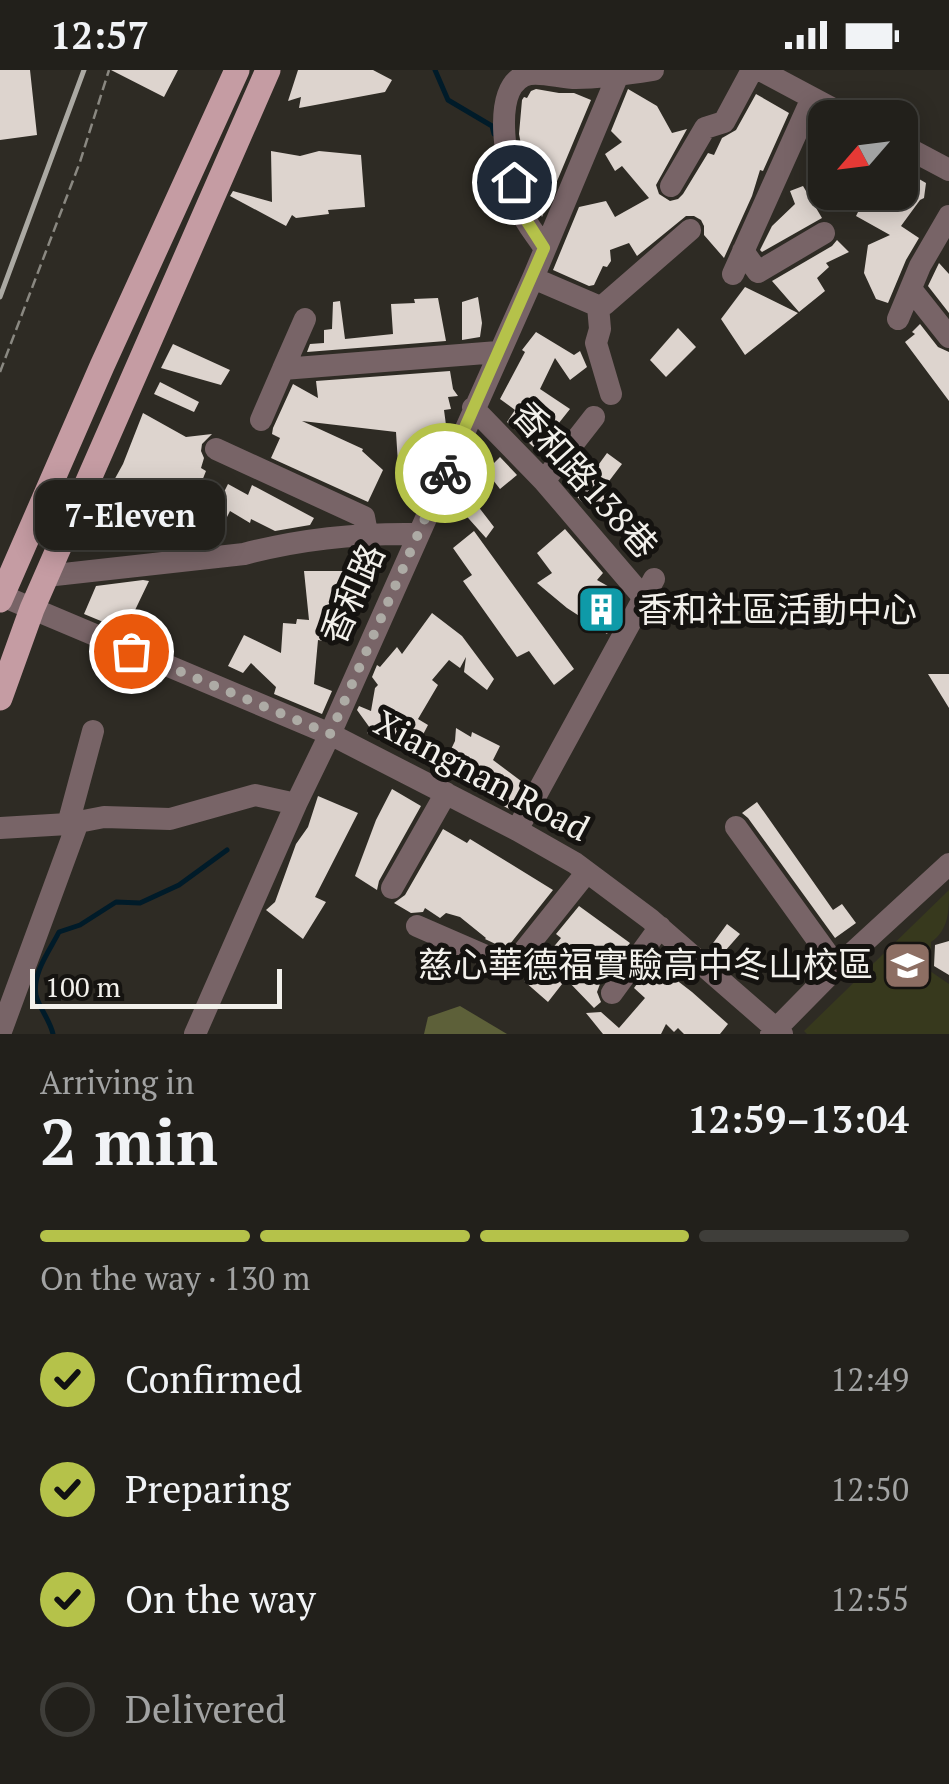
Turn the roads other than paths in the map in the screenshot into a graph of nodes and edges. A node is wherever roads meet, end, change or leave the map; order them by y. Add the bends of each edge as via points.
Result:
1 (237, 70) edge
2 (268, 70) edge
3 (653, 70) edge
4 (752, 70) edge
5 (760, 70) edge
6 (619, 72) edge
7 (812, 98) junction
8 (816, 100) edge
9 (918, 154) edge
10 (949, 170) edge
11 (671, 186) dead end
12 (949, 216) edge
13 (690, 230) dead end
14 (824, 232) dead end
15 (544, 248) junction
16 (743, 251) junction
17 (732, 274) dead end
18 (533, 278) junction
19 (911, 289) junction
20 (598, 306) junction
21 (306, 319) dead end
22 (898, 319) dead end
23 (949, 337) edge
24 (498, 352) junction
25 (282, 369) junction
26 (610, 394) dead end
27 (474, 408) junction
28 (594, 417) dead end
29 (261, 420) dead end
30 (216, 448) dead end
31 (544, 481) junction
32 (367, 533) junction
33 (418, 534) junction
34 (46, 576) junction
35 (0, 597) edge
36 (32, 609) junction
37 (0, 698) edge
38 (92, 731) dead end
39 (330, 734) junction
40 (446, 793) junction
41 (296, 804) junction
42 (73, 823) junction
43 (736, 827) dead end
44 (0, 828) edge
45 (516, 830) junction
46 (949, 864) edge
47 (586, 872) junction
48 (392, 888) dead end
49 (416, 926) dead end
50 (660, 927) junction
51 (837, 967) junction
52 (612, 994) dead end
53 (777, 1032) edge
54 (0, 1034) edge
55 (195, 1034) edge

1 - 35 main road
2 - 34 main road
3 - 6 street
4 - 11 street via 724,122 705,128
5 - 7 street
6 - 15 street, 香和路
6 - 15 street via 574,78 528,74 506,101 504,145 521,212
7 - 8 street
7 - 16 street
9 - 10 street
12 - 19 street
13 - 20 street
14 - 16 street via 758,272
15 - 18 street, 香和路
16 - 17 street
18 - 20 street
18 - 24 street, 香和路
19 - 22 street
19 - 23 street
20 - 26 street via 596,342
21 - 25 street
24 - 25 street
24 - 27 street, 香和路
25 - 29 street
27 - 31 street, 香和路138巷
27 - 33 street, 香和路
28 - 31 street
30 - 32 street via 364,517
31 - 45 street, 香和路138巷 via 649,589
32 - 33 street
32 - 34 street
33 - 39 street, 香和路
34 - 36 main road
35 - 36 street, Xiangnan Road
36 - 37 main road
36 - 39 street, Xiangnan Road
38 - 42 street
39 - 40 street, Xiangnan Road
39 - 41 street, 香和路
40 - 45 street, Xiangnan Road
40 - 48 street
41 - 42 street via 255,795 170,819
41 - 55 street, 香和路
42 - 44 street
42 - 54 street
43 - 51 street
45 - 47 street, Xiangnan Road
46 - 51 street
47 - 49 street via 512,966
47 - 50 street, Xiangnan Road
50 - 52 street
50 - 53 street, Xiangnan Road
51 - 53 street

